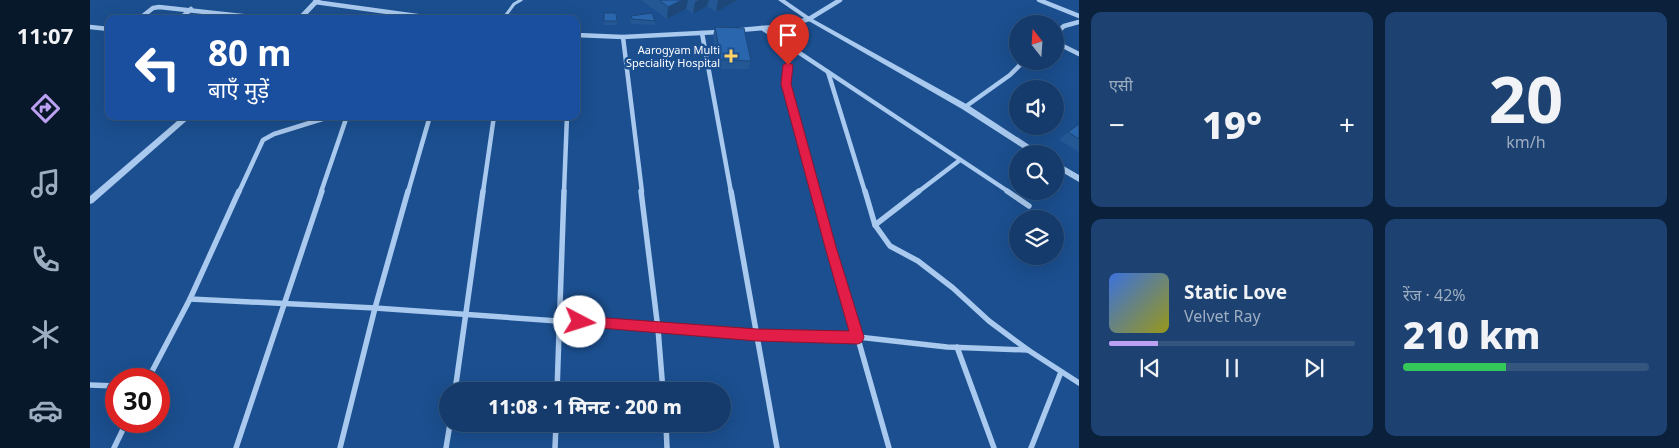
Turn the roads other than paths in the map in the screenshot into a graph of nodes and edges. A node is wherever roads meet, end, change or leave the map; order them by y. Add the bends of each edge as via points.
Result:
1 (521, 0) edge
2 (781, 0) edge
3 (840, 0) edge
4 (1039, 0) edge
5 (316, 1) edge
6 (191, 9) junction
7 (144, 15) edge
8 (184, 15) edge
9 (238, 15) edge
10 (303, 15) edge
11 (412, 15) edge
12 (506, 15) edge
13 (1079, 16) edge
14 (809, 19) junction
15 (1079, 22) edge
16 (1064, 26) edge
17 (90, 27) edge
18 (762, 28) junction
19 (105, 29) edge
20 (736, 30) edge
21 (727, 31) edge
22 (702, 33) junction
23 (580, 35) edge
24 (623, 37) junction
25 (790, 46) junction
26 (1064, 46) edge
27 (1079, 54) edge
28 (1015, 70) edge
29 (828, 72) junction
30 (965, 107) junction
31 (183, 120) edge
32 (319, 120) edge
33 (346, 120) edge
34 (429, 120) edge
35 (493, 120) edge
36 (567, 120) edge
37 (1025, 145) edge
38 (960, 160) junction
39 (1064, 170) edge
40 (1079, 179) edge
41 (90, 201) edge
42 (1029, 206) dead end
43 (876, 225) junction
44 (190, 299) junction
45 (284, 303) junction
46 (376, 308) junction
47 (467, 314) junction
48 (561, 320) junction
49 (658, 329) junction
50 (757, 335) junction
51 (858, 337) junction
52 (957, 347) junction
53 (1028, 350) junction
54 (154, 368) edge
55 (1061, 372) junction
56 (456, 382) edge
57 (558, 382) edge
58 (662, 382) edge
59 (1079, 383) edge
60 (90, 385) edge
61 (105, 386) edge
62 (449, 432) edge
63 (556, 432) edge
64 (666, 432) edge
65 (121, 433) edge
66 (114, 448) edge
67 (236, 448) edge
68 (340, 448) edge
69 (446, 448) edge
70 (555, 448) edge
71 (667, 448) edge
72 (777, 448) edge
73 (888, 448) edge
74 (994, 448) edge
75 (1032, 448) edge

1 - 12 lane
2 - 14 street
3 - 14 street
4 - 13 street
5 - 10 street
5 - 11 street
6 - 7 street via 159,6
6 - 8 street
6 - 9 street
14 - 18 street
14 - 30 street
15 - 16 street
17 - 19 street
18 - 20 street
18 - 25 street
21 - 22 street
22 - 24 street
22 - 50 street
23 - 24 street
24 - 49 street
25 - 29 street
25 - 51 street via 786,84
26 - 27 street
28 - 30 street
29 - 38 street
29 - 43 street
30 - 37 street
31 - 41 street
32 - 44 street via 263,140
33 - 45 street
34 - 46 street
35 - 47 street
36 - 48 street
38 - 42 street
38 - 43 street
39 - 40 street
43 - 53 street via 890,246 918,261 988,321
44 - 45 street
44 - 54 street
45 - 46 street
45 - 67 street
46 - 47 street
46 - 68 street
47 - 48 street
47 - 56 street
48 - 49 street
48 - 57 street
49 - 50 street
49 - 58 street
50 - 51 street
50 - 72 street
51 - 52 street
51 - 73 street
52 - 53 street
52 - 74 street
53 - 55 street
55 - 59 street
55 - 75 street
60 - 61 street
62 - 69 street
63 - 70 street
64 - 71 street
65 - 66 street

